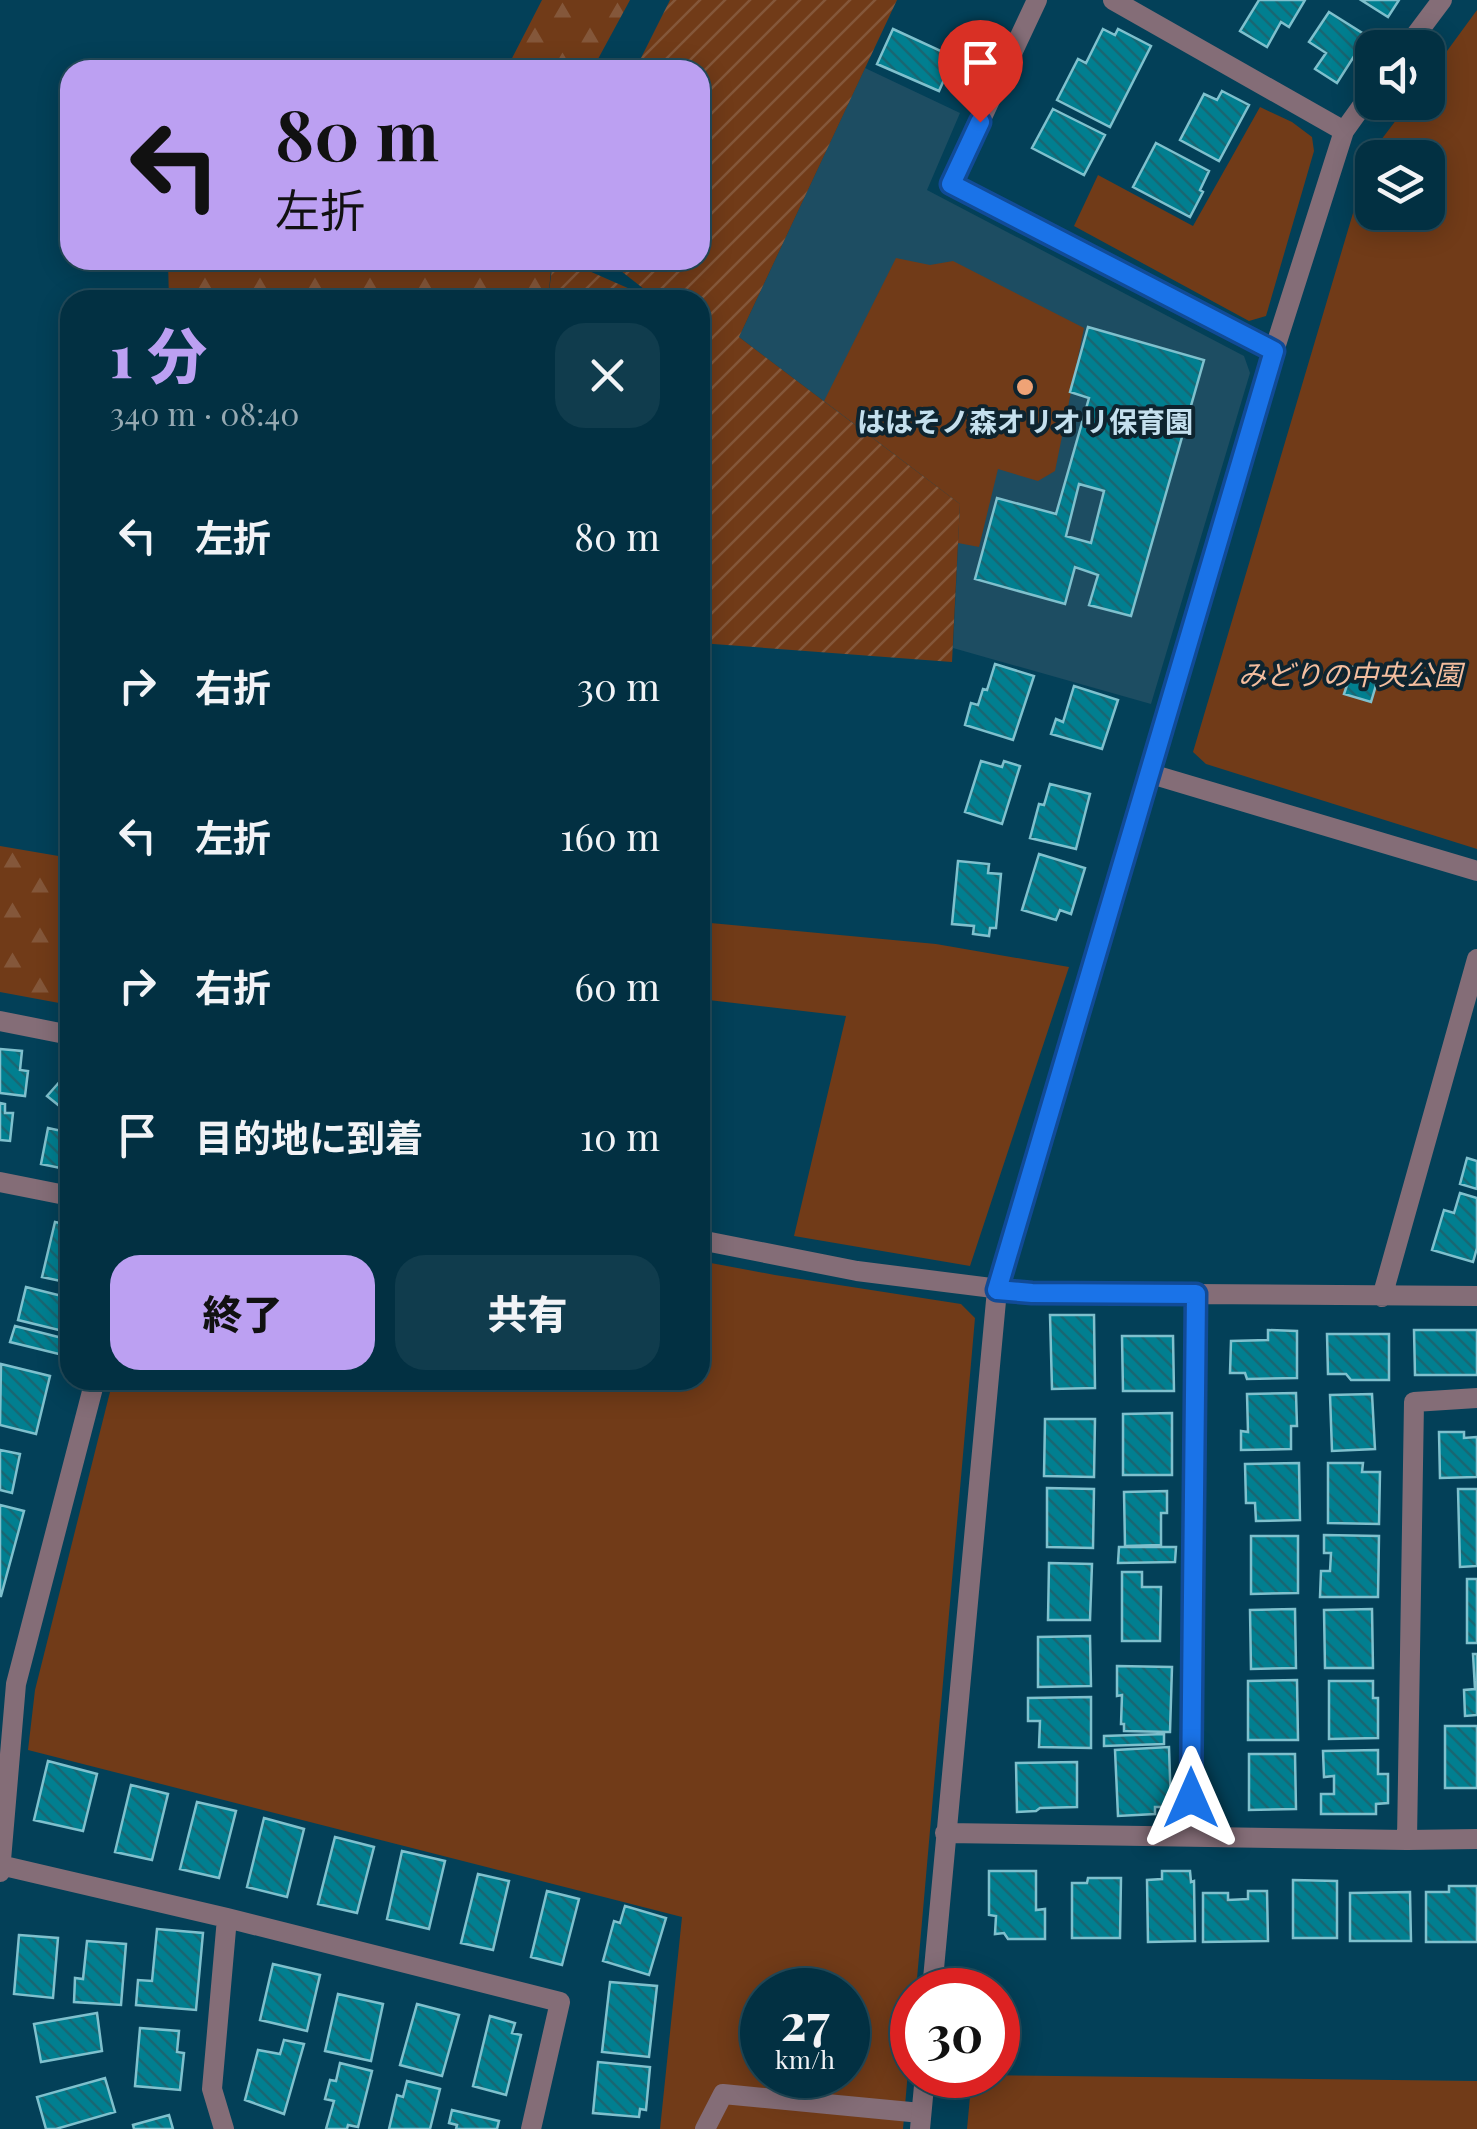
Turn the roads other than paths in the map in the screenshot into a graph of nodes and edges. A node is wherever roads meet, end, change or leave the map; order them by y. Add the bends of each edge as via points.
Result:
1 (1037, 0) edge
2 (1113, 0) edge
3 (1442, 0) edge
4 (1420, 30) edge
5 (1355, 116) edge
6 (1344, 131) junction
7 (1274, 351) junction
8 (1151, 774) junction
9 (1477, 871) edge
10 (1477, 959) edge
11 (0, 1021) edge
12 (60, 1033) edge
13 (0, 1182) edge
14 (60, 1194) edge
15 (710, 1242) edge
16 (997, 1290) junction
17 (1196, 1294) junction
18 (1477, 1296) edge
19 (1382, 1297) junction
20 (92, 1390) edge
21 (1477, 1398) edge
22 (945, 1832) junction
23 (1191, 1836) junction
24 (1477, 1838) edge
25 (1408, 1840) junction
26 (0, 1868) edge
27 (228, 1918) junction
28 (934, 1968) edge
29 (921, 2121) edge
30 (224, 2129) edge
31 (531, 2129) edge
32 (705, 2129) edge

1 - 7 street via 951,184
2 - 6 street
3 - 4 street
5 - 6 street
6 - 7 street
7 - 8 street
8 - 9 street
8 - 16 street
10 - 19 street
11 - 12 street
13 - 14 street
15 - 16 street
16 - 17 street
16 - 22 street
17 - 19 street
17 - 23 street
18 - 19 street
20 - 26 street via 16,1684
21 - 25 street via 1414,1402
22 - 23 street
22 - 28 street
23 - 25 street
24 - 25 street
26 - 27 street
27 - 30 street via 212,2089
27 - 31 street via 560,2002
29 - 32 street via 723,2094

